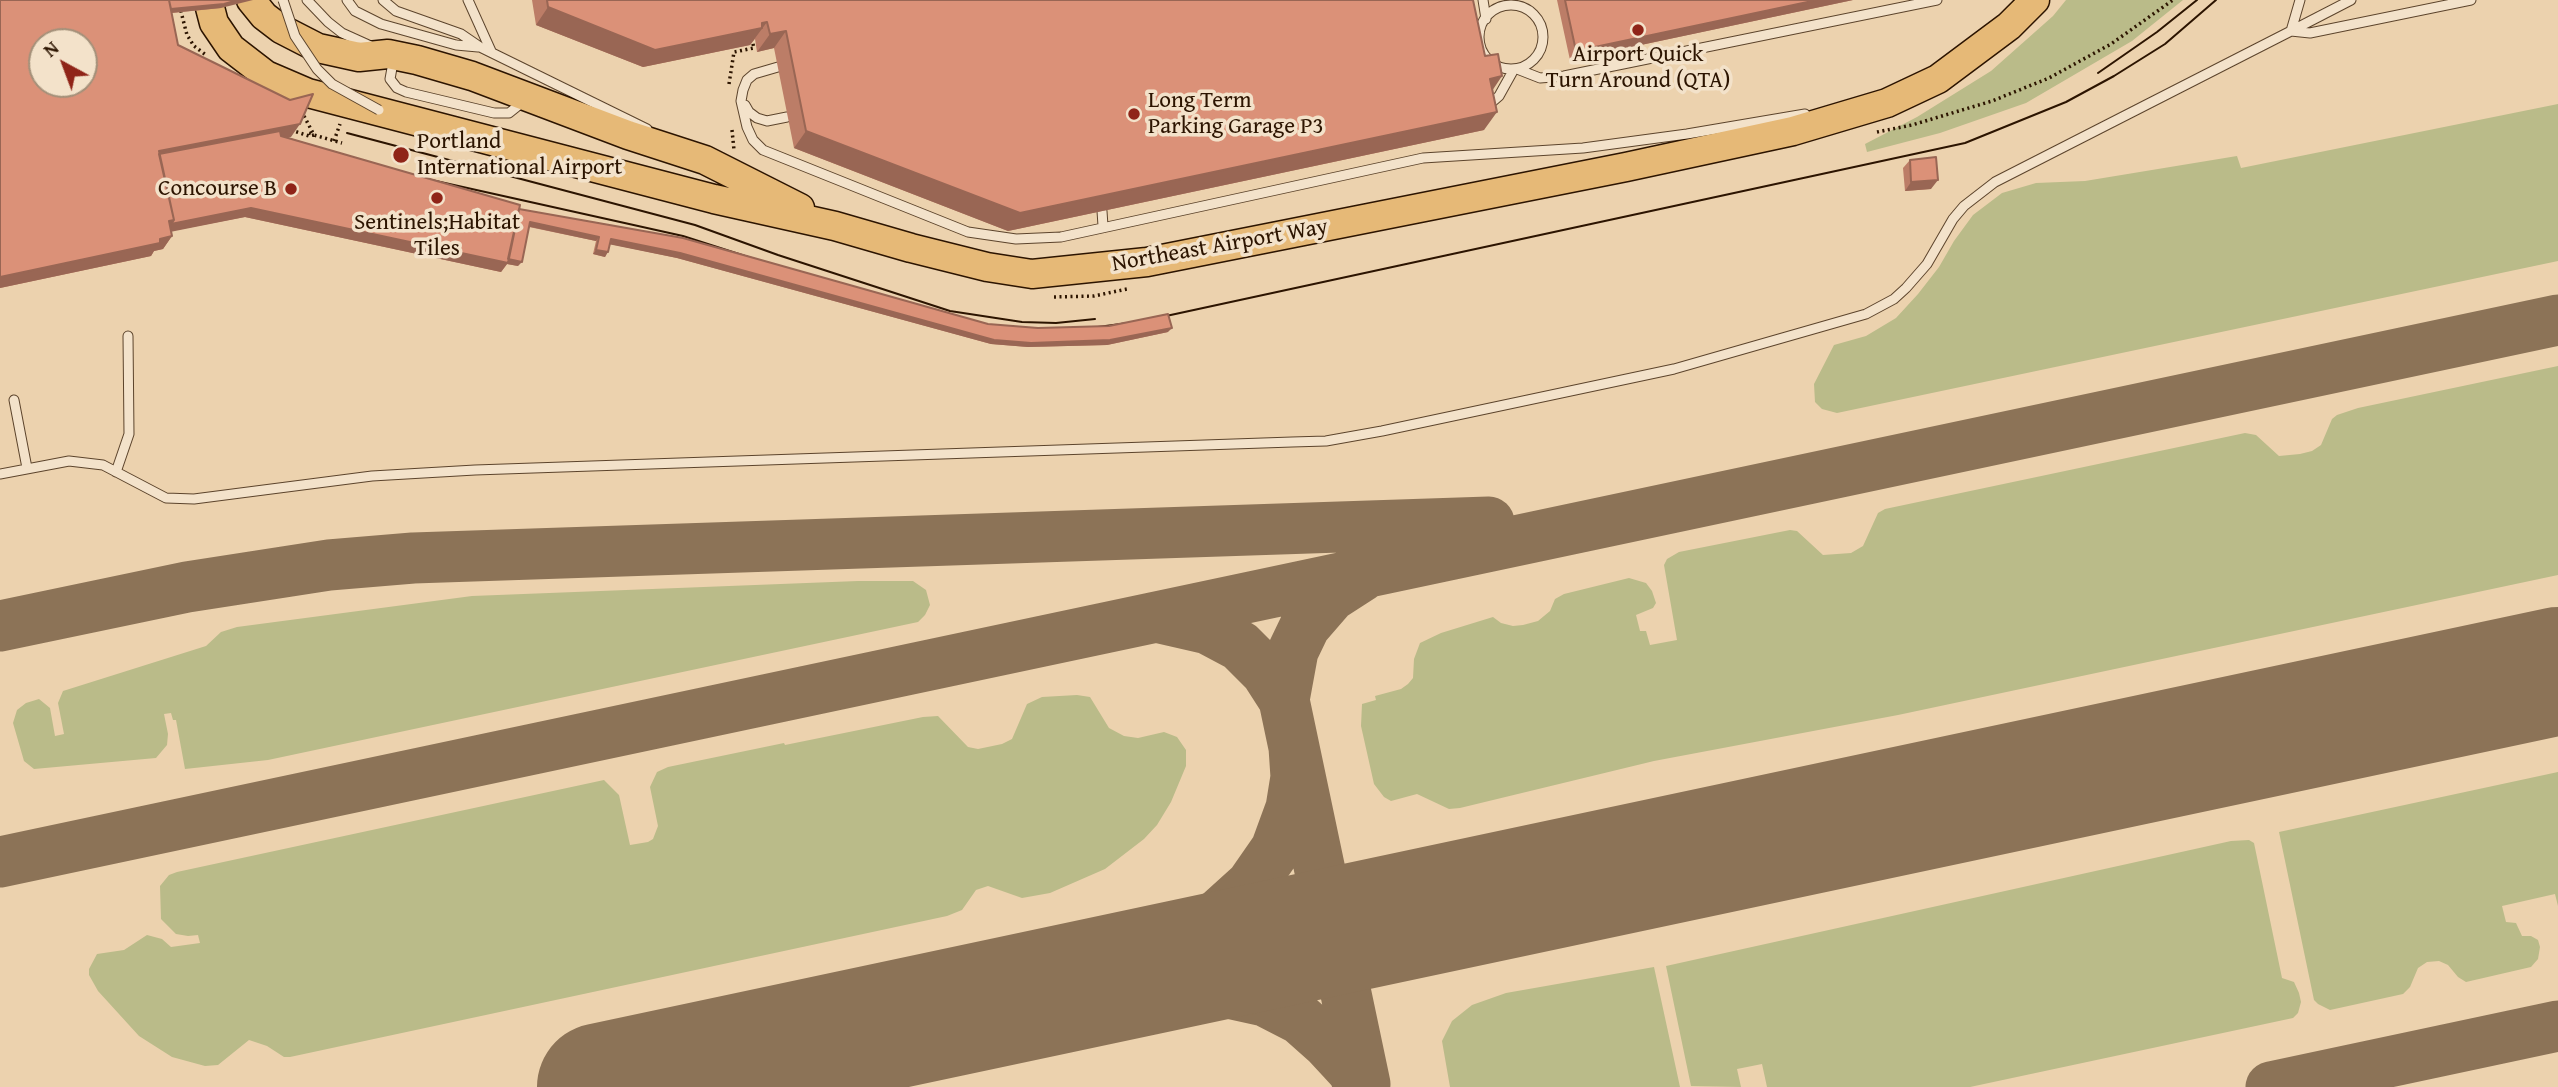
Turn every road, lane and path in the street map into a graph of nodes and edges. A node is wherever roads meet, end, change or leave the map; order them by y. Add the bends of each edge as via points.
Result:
1 (208, 0) edge
2 (251, 0) edge
3 (283, 0) edge
4 (307, 0) edge
5 (347, 0) edge
6 (383, 0) edge
7 (468, 0) edge
8 (1483, 0) edge
9 (1532, 0) edge
10 (1937, 0) edge
11 (2035, 0) edge
12 (2300, 0) edge
13 (2351, 0) edge
14 (2471, 0) edge
15 (1511, 3) edge
16 (1531, 12) junction
17 (1486, 19) junction
18 (2291, 31) junction
19 (480, 47) junction
20 (491, 51) junction
21 (391, 55) junction
22 (1516, 69) junction
23 (1887, 103) junction
24 (299, 108) edge
25 (379, 110) junction
26 (1481, 111) edge
27 (788, 117) dead end
28 (286, 128) edge
29 (312, 134) junction
30 (342, 143) dead end
31 (705, 160) junction
32 (1102, 211) edge
33 (835, 226) junction
34 (1103, 226) junction
35 (128, 336) dead end
36 (14, 400) dead end
37 (27, 468) junction
38 (116, 472) junction
39 (0, 474) edge

1 - 25 main road, Northeast Airport Way, bridge via 214,23 231,48 266,75 308,93
2 - 21 main road via 281,29 318,48 359,57
3 - 25 lane, bridge via 295,36 317,69
4 - 21 lane via 342,33
5 - 19 lane via 355,11 381,24 456,46
6 - 19 lane via 396,11 461,34
7 - 20 lane
8 - 17 lane
9 - 16 lane
10 - 22 lane via 1564,76 1540,78
11 - 23 main road, Northeast Airport Way via 2009,26 1938,79
12 - 18 lane
13 - 18 lane
14 - 18 lane via 2310,33
15 - 16 lane
15 - 17 lane
16 - 22 lane via 1543,40 1535,59
17 - 22 lane via 1481,48 1494,64
18 - 38 lane via 1994,182 1953,219 1917,278 1874,310 1674,369 1382,431 1326,441 462,470 372,476 194,499 166,498
19 - 20 lane
20 - 31 lane
21 - 31 main road via 472,76
22 - 26 lane via 1499,96
23 - 33 main road, Northeast Airport Way via 1793,131 1626,167 1147,262 1083,270 1032,274 987,267
23 - 34 lane via 1583,148 1423,158
24 - 29 path
25 - 33 main road, Northeast Airport Way via 714,199
27 - 34 lane via 757,118 743,102 748,81 778,68 747,80 741,101 752,140 763,150 968,232 1016,239 1061,236
28 - 29 path
29 - 30 path
31 - 33 main road
32 - 34 lane
35 - 38 lane via 130,434
36 - 37 lane
37 - 38 lane via 69,461 103,465
37 - 39 lane

